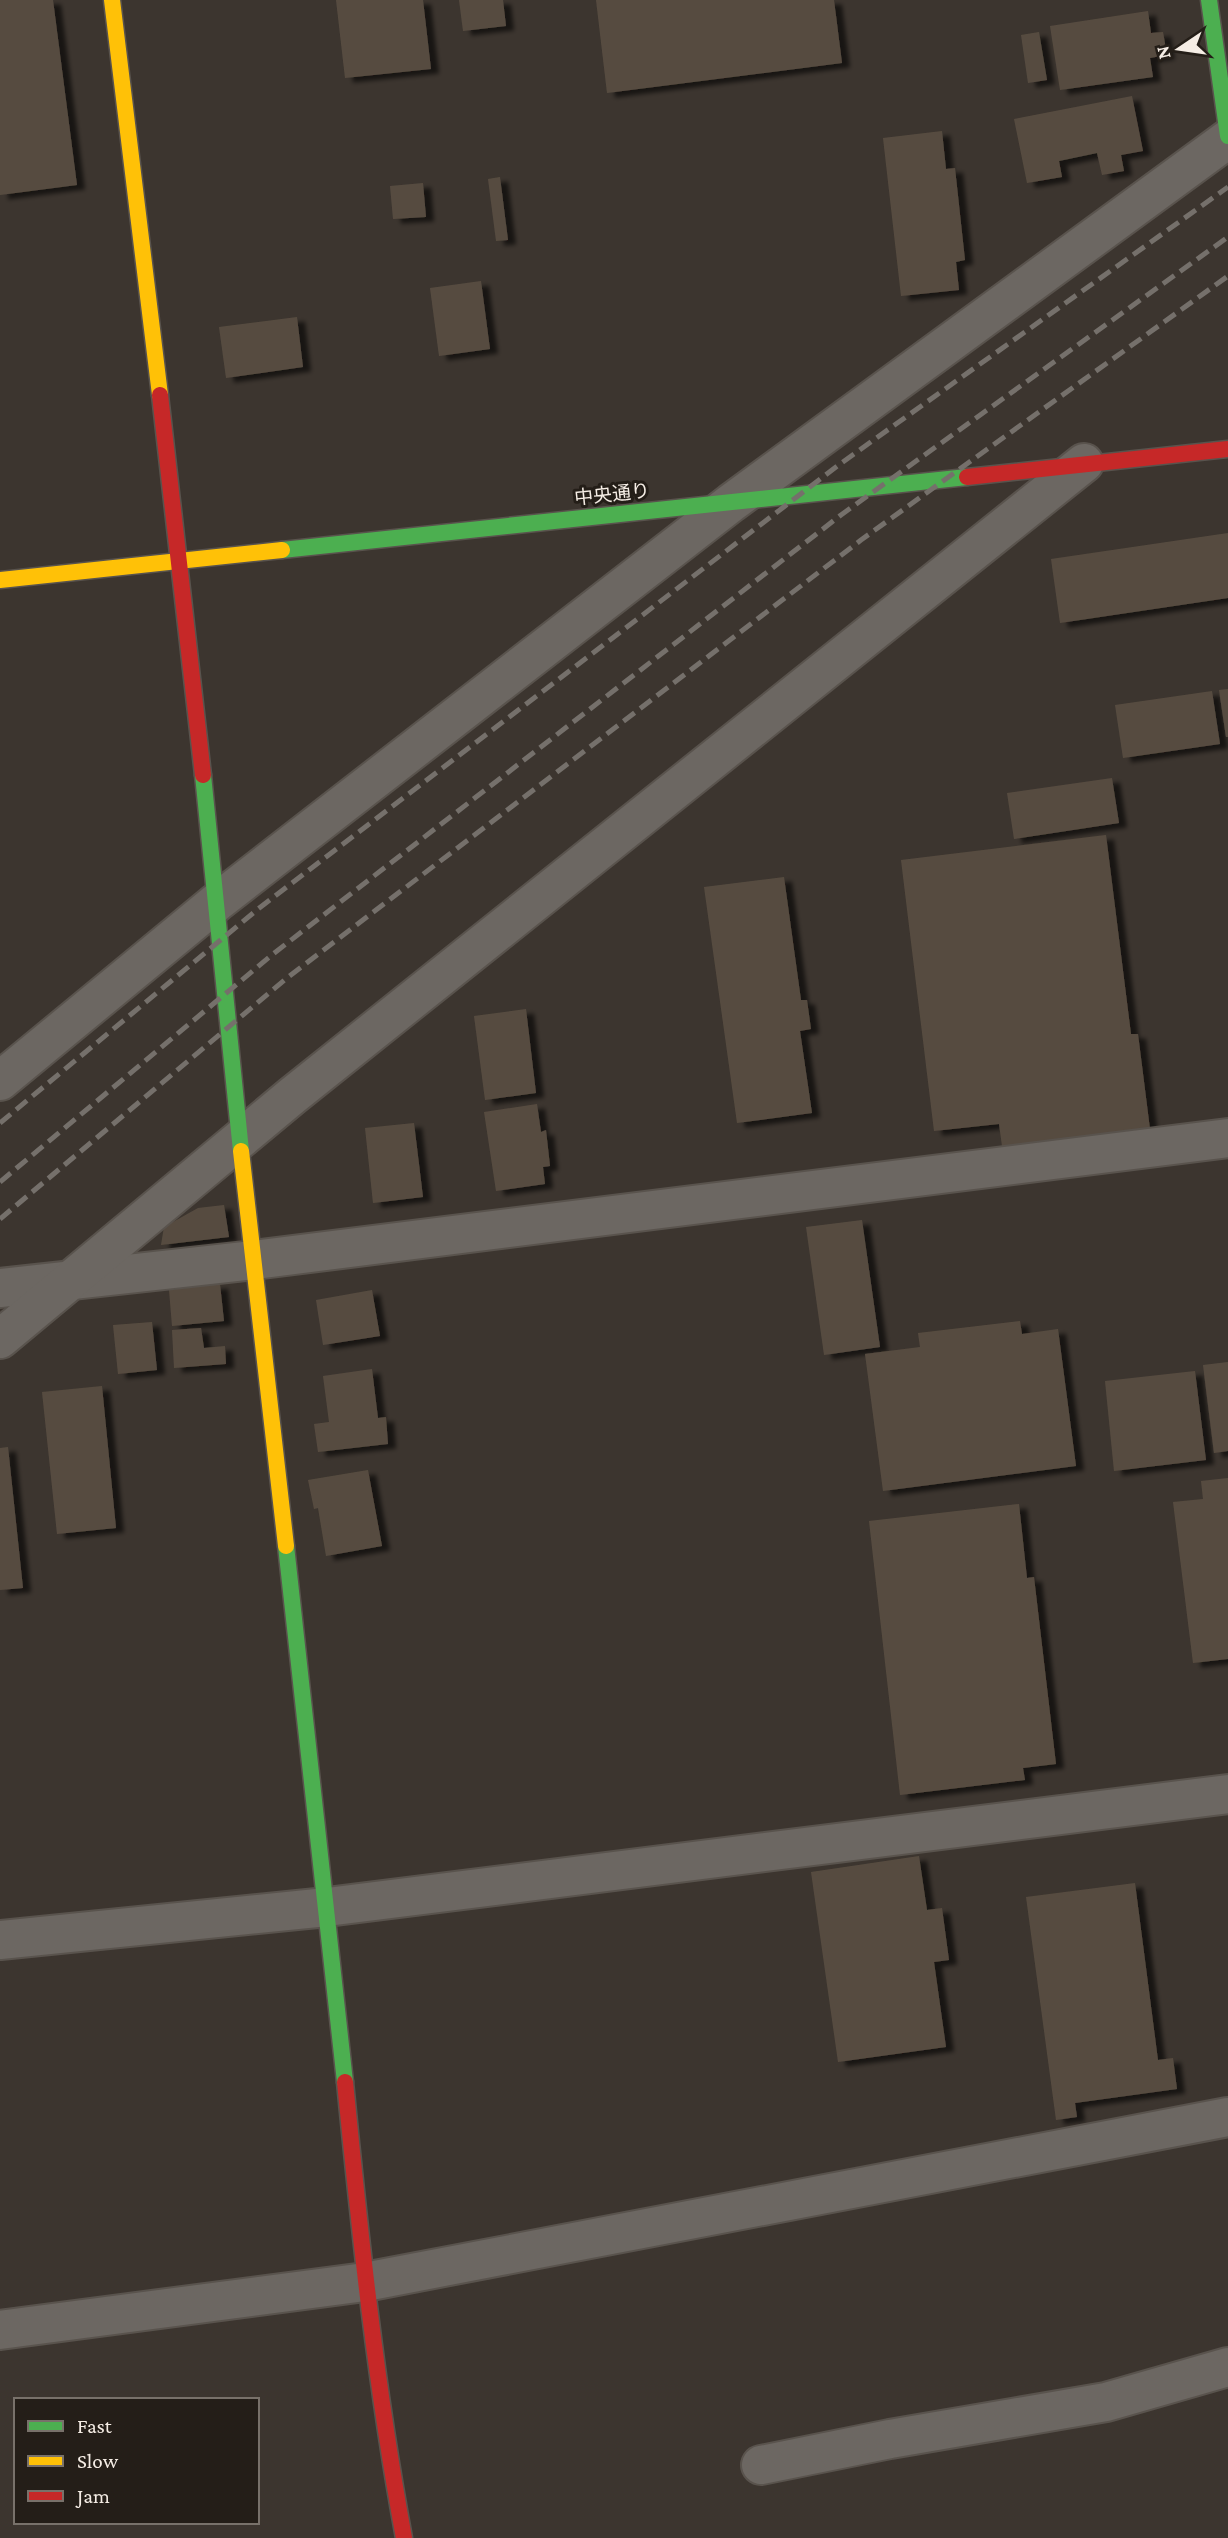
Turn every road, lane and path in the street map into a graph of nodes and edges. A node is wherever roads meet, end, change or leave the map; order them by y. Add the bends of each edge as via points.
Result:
1 (112, 0) edge
2 (1209, 0) edge
3 (1228, 137) edge
4 (1228, 449) edge
5 (1084, 463) junction
6 (731, 503) junction
7 (180, 560) junction
8 (0, 580) edge
9 (218, 902) junction
10 (0, 1081) edge
11 (1228, 1138) edge
12 (240, 1139) junction
13 (254, 1261) junction
14 (68, 1280) junction
15 (0, 1288) edge
16 (0, 1339) edge
17 (1228, 1794) edge
18 (327, 1907) junction
19 (0, 1940) edge
20 (1228, 2117) edge
21 (365, 2282) junction
22 (0, 2330) edge
23 (1228, 2367) edge
24 (761, 2465) dead end
25 (404, 2538) edge

1 - 7 street
2 - 3 street
3 - 6 street
4 - 5 street, 中央通り
5 - 6 street, 中央通り
5 - 12 street
6 - 7 street, 中央通り
6 - 9 street
7 - 8 street, 中央通り
7 - 9 street
9 - 10 street
9 - 12 street
11 - 13 street
12 - 13 street
12 - 14 street
13 - 14 street
13 - 18 street
14 - 15 street
14 - 16 street
17 - 18 street
18 - 19 street
18 - 21 street
20 - 21 street
21 - 22 street
21 - 25 street
23 - 24 street via 1106,2402

